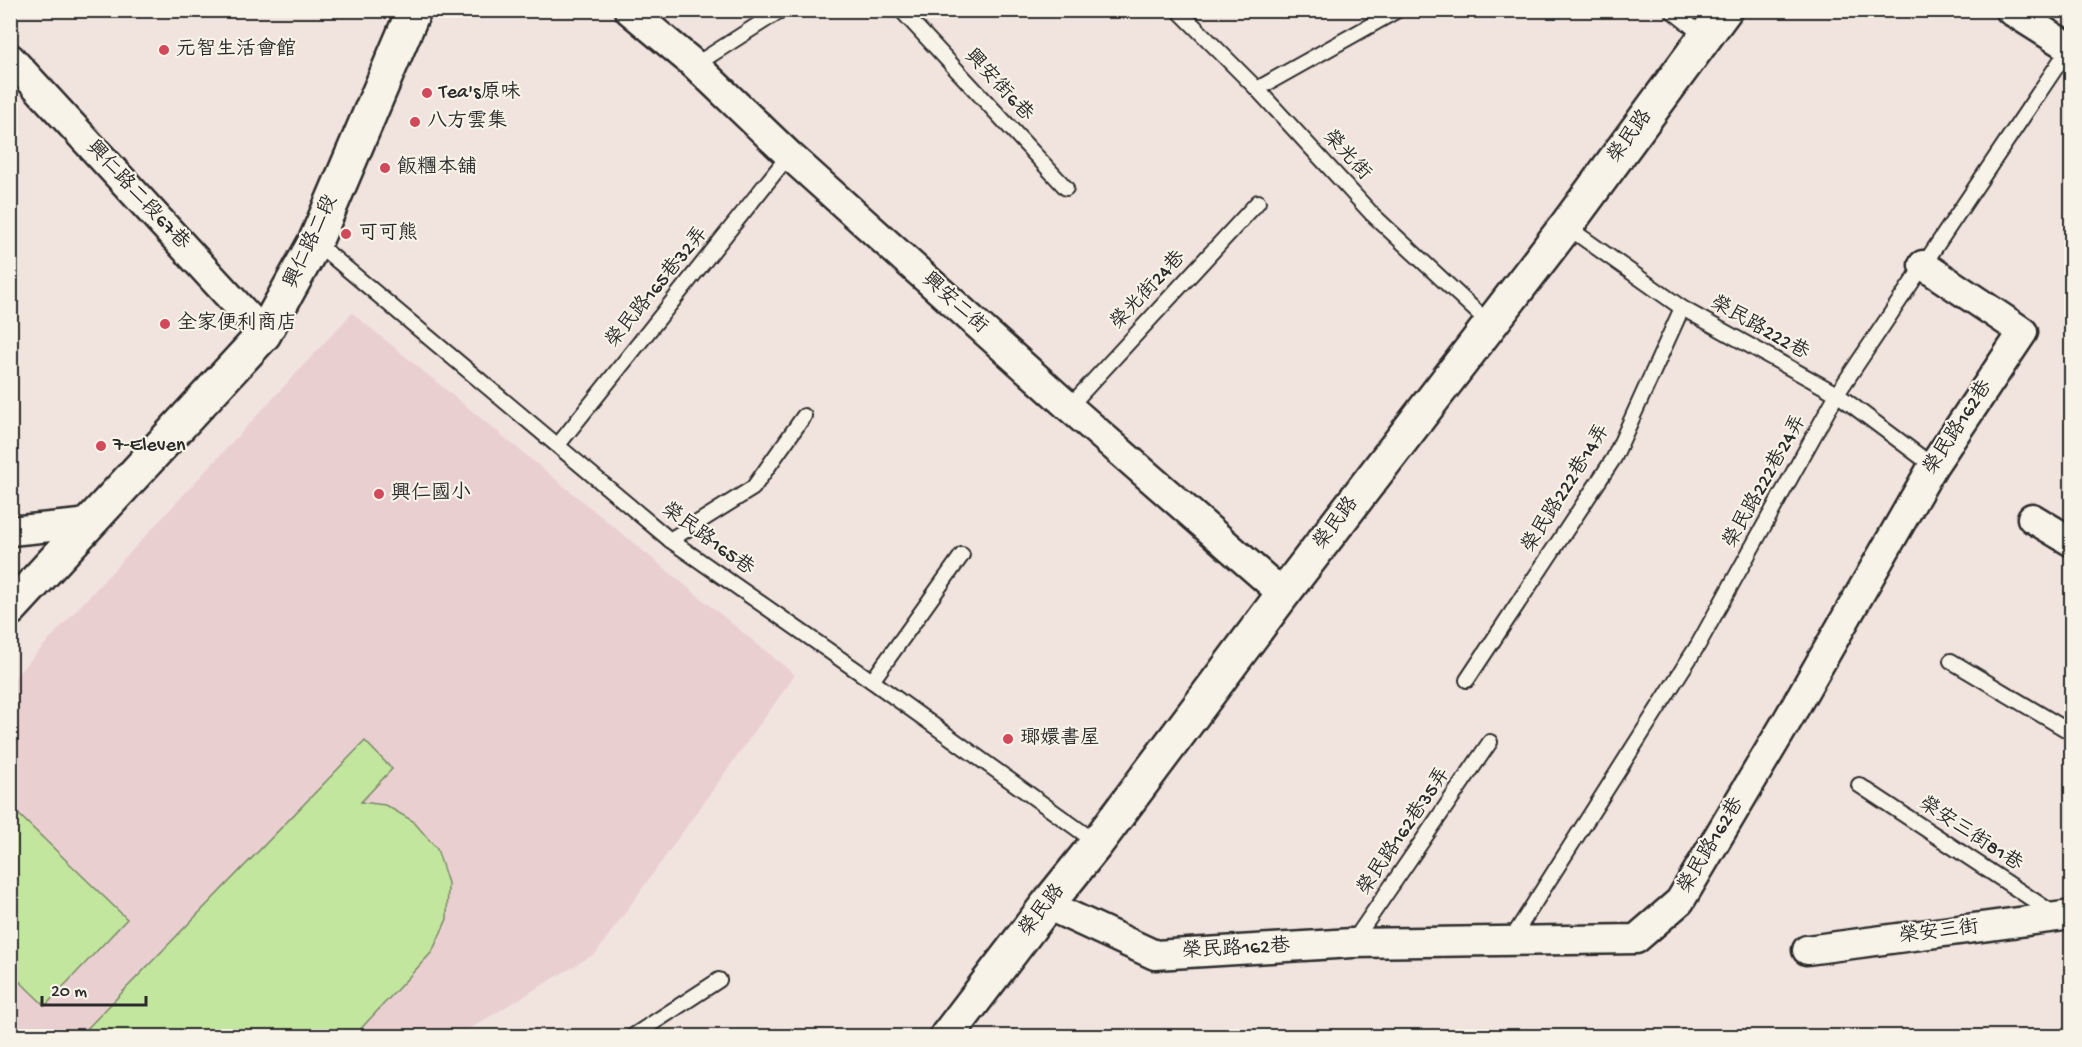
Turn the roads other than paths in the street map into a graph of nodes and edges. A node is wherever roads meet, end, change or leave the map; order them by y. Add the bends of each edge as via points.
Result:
1 (414, 10) edge
2 (629, 10) edge
3 (781, 10) edge
4 (901, 10) edge
5 (1178, 10) edge
6 (1398, 10) edge
7 (1671, 10) edge
8 (1725, 10) edge
9 (2010, 10) edge
10 (1705, 37) junction
11 (2070, 48) edge
12 (10, 58) edge
13 (695, 65) junction
14 (1257, 89) junction
15 (789, 155) junction
16 (1066, 188) dead end
17 (1257, 202) dead end
18 (1566, 226) junction
19 (315, 242) junction
20 (1923, 265) junction
21 (1682, 308) junction
22 (1490, 324) junction
23 (264, 334) junction
24 (1837, 394) junction
25 (1069, 408) junction
26 (804, 416) dead end
27 (558, 445) junction
28 (1933, 466) junction
29 (2032, 518) dead end
30 (91, 523) junction
31 (10, 531) edge
32 (670, 540) junction
33 (2072, 542) edge
34 (962, 555) dead end
35 (1284, 594) junction
36 (10, 609) edge
37 (1950, 661) dead end
38 (1467, 680) dead end
39 (872, 681) junction
40 (2072, 733) edge
41 (1490, 742) dead end
42 (1859, 785) dead end
43 (1097, 843) junction
44 (1047, 905) junction
45 (2066, 916) edge
46 (1509, 942) junction
47 (1352, 944) junction
48 (1807, 950) dead end
49 (719, 980) dead end
50 (633, 1036) edge
51 (947, 1036) edge

1 - 19 street, 興仁路二段
2 - 13 street, 興安二街
3 - 13 lane
4 - 16 lane, 興安街6巷
5 - 14 lane, 榮光街
6 - 14 lane
7 - 10 lane
8 - 10 street, 榮民路
9 - 11 street
10 - 18 street, 榮民路
11 - 20 lane, 榮民路222巷24弄
12 - 23 street, 興仁路二段67巷
13 - 15 street, 興安二街
14 - 22 lane, 榮光街 via 1372,214
15 - 25 street, 興安二街
15 - 27 lane, 榮民路165巷32弄
17 - 25 lane, 榮光街24巷
18 - 21 lane, 榮民路222巷
18 - 22 street, 榮民路
19 - 23 street, 興仁路二段
19 - 27 lane, 榮民路165巷
20 - 24 lane, 榮民路222巷24弄
20 - 28 street, 榮民路162巷 via 2023,332
21 - 24 lane, 榮民路222巷
21 - 38 lane, 榮民路222巷14弄 via 1614,458
22 - 35 street, 榮民路
23 - 30 street, 興仁路二段
24 - 28 lane, 榮民路222巷
24 - 46 lane, 榮民路222巷24弄 via 1698,645
25 - 35 street, 興安二街
26 - 32 lane via 753,488
27 - 32 lane, 榮民路165巷
28 - 46 street, 榮民路162巷 via 1680,901 1636,939
29 - 33 street
30 - 31 street
30 - 36 street, 興仁路二段
32 - 39 lane, 榮民路165巷
34 - 39 lane
35 - 43 street, 榮民路
37 - 40 lane
39 - 43 lane, 榮民路165巷
41 - 47 lane, 榮民路162巷35弄
42 - 45 lane, 榮安三街81巷
43 - 44 street, 榮民路
44 - 47 street, 榮民路162巷 via 1155,955
44 - 51 street, 榮民路
45 - 48 street, 榮安三街
46 - 47 street, 榮民路162巷
49 - 50 lane

